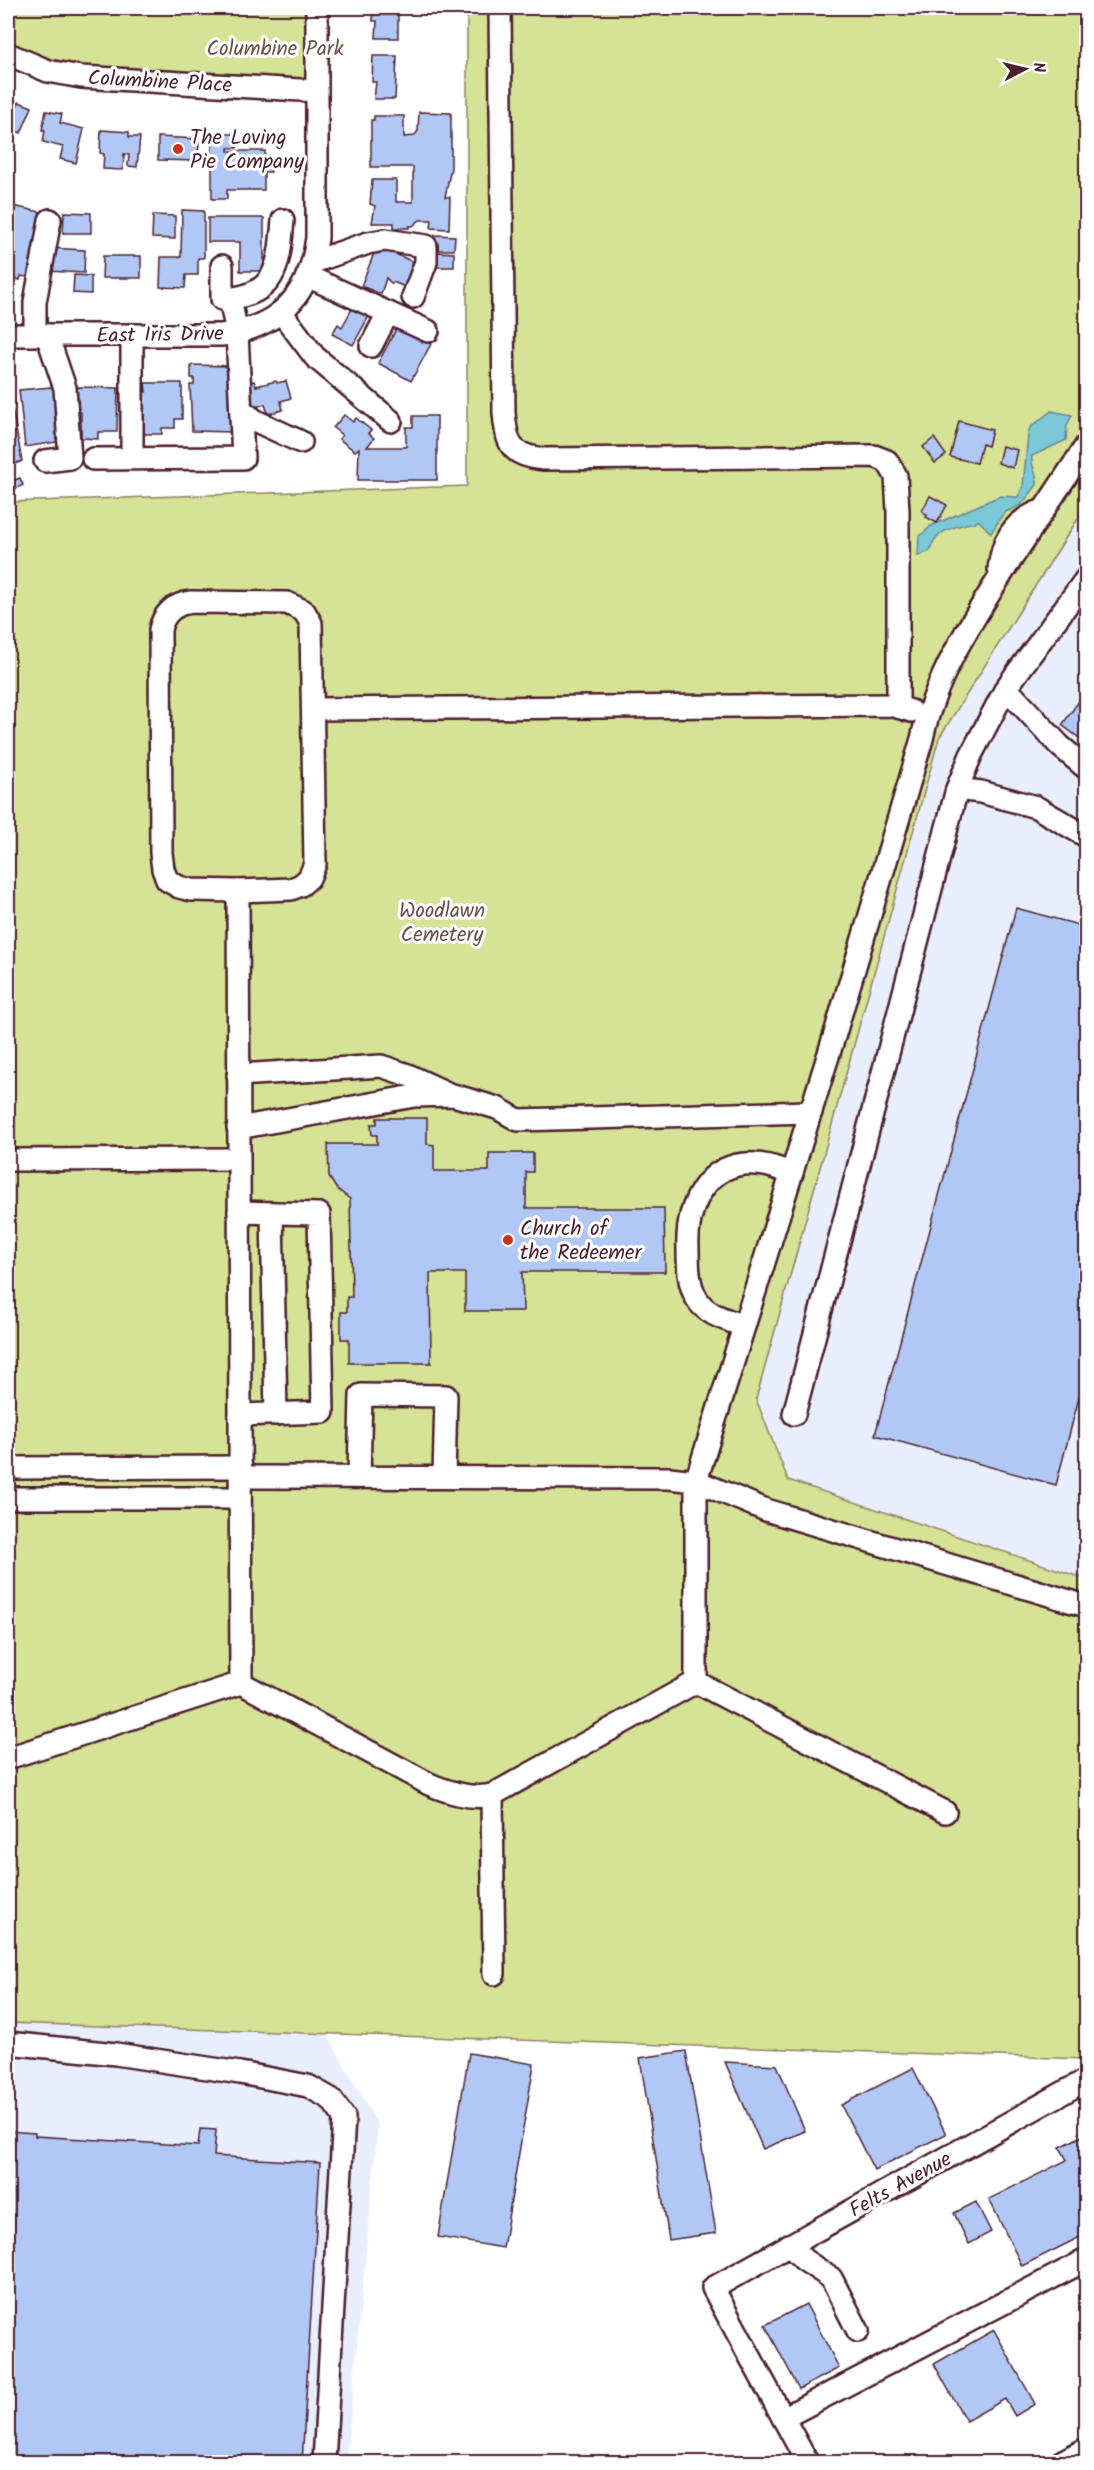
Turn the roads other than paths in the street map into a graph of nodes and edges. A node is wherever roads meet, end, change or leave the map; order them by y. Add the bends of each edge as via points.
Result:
1 (317, 8) edge
2 (500, 8) edge
3 (8, 54) edge
4 (317, 91) junction
5 (50, 220) dead end
6 (317, 238) junction
7 (222, 266) dead end
8 (310, 269) junction
9 (413, 297) dead end
10 (230, 299) junction
11 (282, 312) junction
12 (388, 313) junction
13 (428, 331) dead end
14 (237, 333) junction
15 (41, 334) junction
16 (8, 335) edge
17 (132, 336) junction
18 (371, 346) dead end
19 (241, 410) junction
20 (391, 421) dead end
21 (301, 442) dead end
22 (1086, 446) edge
23 (132, 458) junction
24 (93, 459) dead end
25 (45, 461) dead end
26 (1086, 579) edge
27 (1006, 688) junction
28 (898, 707) junction
29 (313, 709) junction
30 (927, 715) junction
31 (1086, 768) edge
32 (957, 789) junction
33 (1086, 836) edge
34 (238, 891) junction
35 (238, 1075) junction
36 (453, 1095) junction
37 (811, 1112) junction
38 (238, 1128) junction
39 (238, 1159) junction
40 (8, 1160) edge
41 (792, 1173) junction
42 (239, 1212) junction
43 (272, 1213) junction
44 (744, 1326) junction
45 (276, 1414) junction
46 (794, 1414) dead end
47 (240, 1415) junction
48 (8, 1468) edge
49 (359, 1477) junction
50 (444, 1477) junction
51 (241, 1481) junction
52 (696, 1481) junction
53 (8, 1498) edge
54 (1086, 1606) edge
55 (696, 1682) junction
56 (241, 1683) junction
57 (8, 1758) edge
58 (492, 1795) junction
59 (945, 1812) dead end
60 (494, 1974) dead end
61 (8, 2043) edge
62 (1086, 2080) edge
63 (789, 2245) junction
64 (1086, 2260) edge
65 (858, 2331) dead end
66 (783, 2418) junction
67 (1086, 2449) edge
68 (324, 2463) edge
69 (807, 2463) edge
70 (1061, 2463) edge

1 - 4 street, East Iris Drive
2 - 28 street via 504,413 509,443 520,455 544,459 874,456 887,461 896,476 898,511
3 - 4 street, Columbine Place via 48,71 81,77
4 - 6 street, East Iris Drive
5 - 15 street via 35,302
6 - 8 street, East Iris Drive
6 - 10 street via 282,228 280,256 266,283 248,295
7 - 10 street via 222,299
8 - 9 street via 368,243 385,240 426,246 426,262
8 - 11 street, East Iris Drive via 295,298
8 - 12 street
10 - 14 street
11 - 14 street, East Iris Drive via 262,325
11 - 20 street via 315,357
12 - 13 street
12 - 18 street
14 - 17 street, East Iris Drive
14 - 19 street
15 - 16 street, East Iris Drive
15 - 17 street, East Iris Drive
15 - 25 street via 65,388 70,458
17 - 23 street
19 - 21 street
19 - 23 street via 243,458
22 - 30 street via 954,653
23 - 24 street
26 - 27 street
27 - 31 street
27 - 32 street
28 - 29 street
28 - 30 street
29 - 34 street via 314,869 306,882 291,889
29 - 34 street via 312,630 308,616 299,608 287,603 191,602 174,607 164,617 160,630 160,699 164,874 172,884 186,890
30 - 37 street
32 - 33 street via 1036,807
32 - 46 street
34 - 35 street
35 - 36 street via 381,1066
35 - 38 street
36 - 37 street via 497,1108 518,1120
36 - 38 street via 414,1096
37 - 41 street
38 - 39 street
39 - 40 street
39 - 42 street
41 - 44 street
41 - 44 street via 756,1164 725,1170 708,1181 690,1214 689,1270 697,1299 709,1312
42 - 43 street
42 - 47 street
43 - 45 street
43 - 45 street via 319,1214 323,1412
44 - 52 street
45 - 47 street
47 - 51 street
48 - 51 street
49 - 50 street
49 - 50 street via 362,1395 372,1395 446,1396
49 - 51 street
50 - 52 street
51 - 53 street
51 - 56 street
52 - 54 street via 766,1510
52 - 55 street
55 - 58 street
55 - 59 street
56 - 57 street
56 - 58 street via 429,1784 464,1795
58 - 60 street
61 - 68 street via 116,2054 308,2086 330,2099 344,2117
62 - 63 street, Felts Avenue
63 - 65 street via 831,2278
63 - 66 street, Felts Avenue via 713,2288
64 - 66 street
66 - 69 street
67 - 70 street

